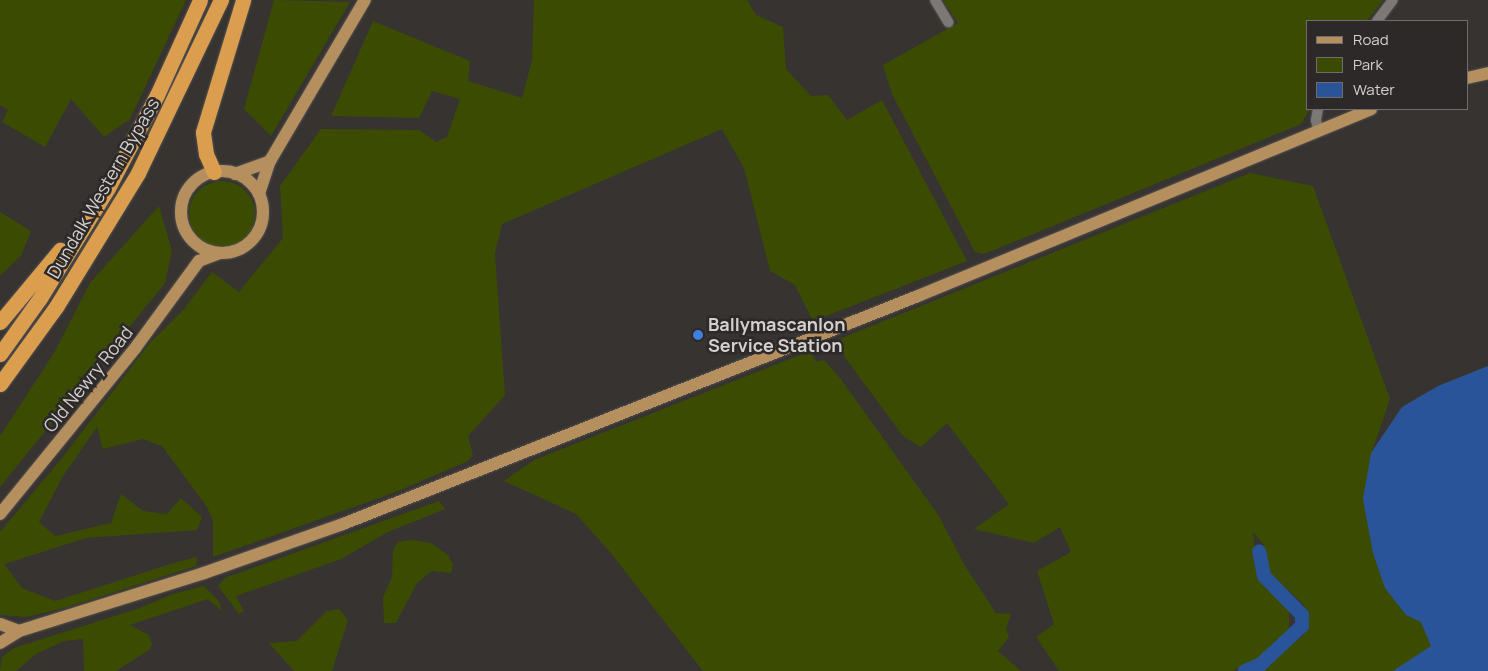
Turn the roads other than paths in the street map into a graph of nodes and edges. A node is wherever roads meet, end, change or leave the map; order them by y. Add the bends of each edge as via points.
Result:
1 (200, 0) edge
2 (221, 0) edge
3 (243, 0) edge
4 (365, 0) edge
5 (935, 0) edge
6 (1393, 0) edge
7 (1378, 20) edge
8 (948, 22) dead end
9 (1488, 73) edge
10 (1468, 78) edge
11 (1318, 110) edge
12 (1368, 110) edge
13 (1318, 129) junction
14 (270, 161) junction
15 (120, 167) junction
16 (214, 172) junction
17 (235, 174) junction
18 (259, 194) junction
19 (195, 243) junction
20 (220, 253) junction
21 (199, 262) junction
22 (0, 322) edge
23 (0, 354) edge
24 (0, 384) edge
25 (0, 514) edge
26 (0, 624) edge
27 (19, 630) junction
28 (0, 643) edge

1 - 15 highway
2 - 24 highway, Dundalk Western Bypass via 184,83 133,182 56,307
3 - 16 highway via 204,132 206,154
4 - 14 main road
5 - 8 street
6 - 7 street
9 - 10 main road
11 - 13 street
12 - 13 main road
13 - 27 main road via 918,296 343,524 204,573
14 - 17 main road
14 - 18 main road
15 - 22 highway via 57,255
15 - 23 highway, Dundalk Western Bypass via 40,298
16 - 17 main road
16 - 19 main road via 192,184 182,208 182,220
17 - 18 main road via 251,183
18 - 20 main road via 263,208 256,235 246,245
19 - 20 main road
19 - 21 main road
20 - 21 main road
21 - 25 main road, Old Newry Road via 136,347
26 - 27 main road
27 - 28 main road

